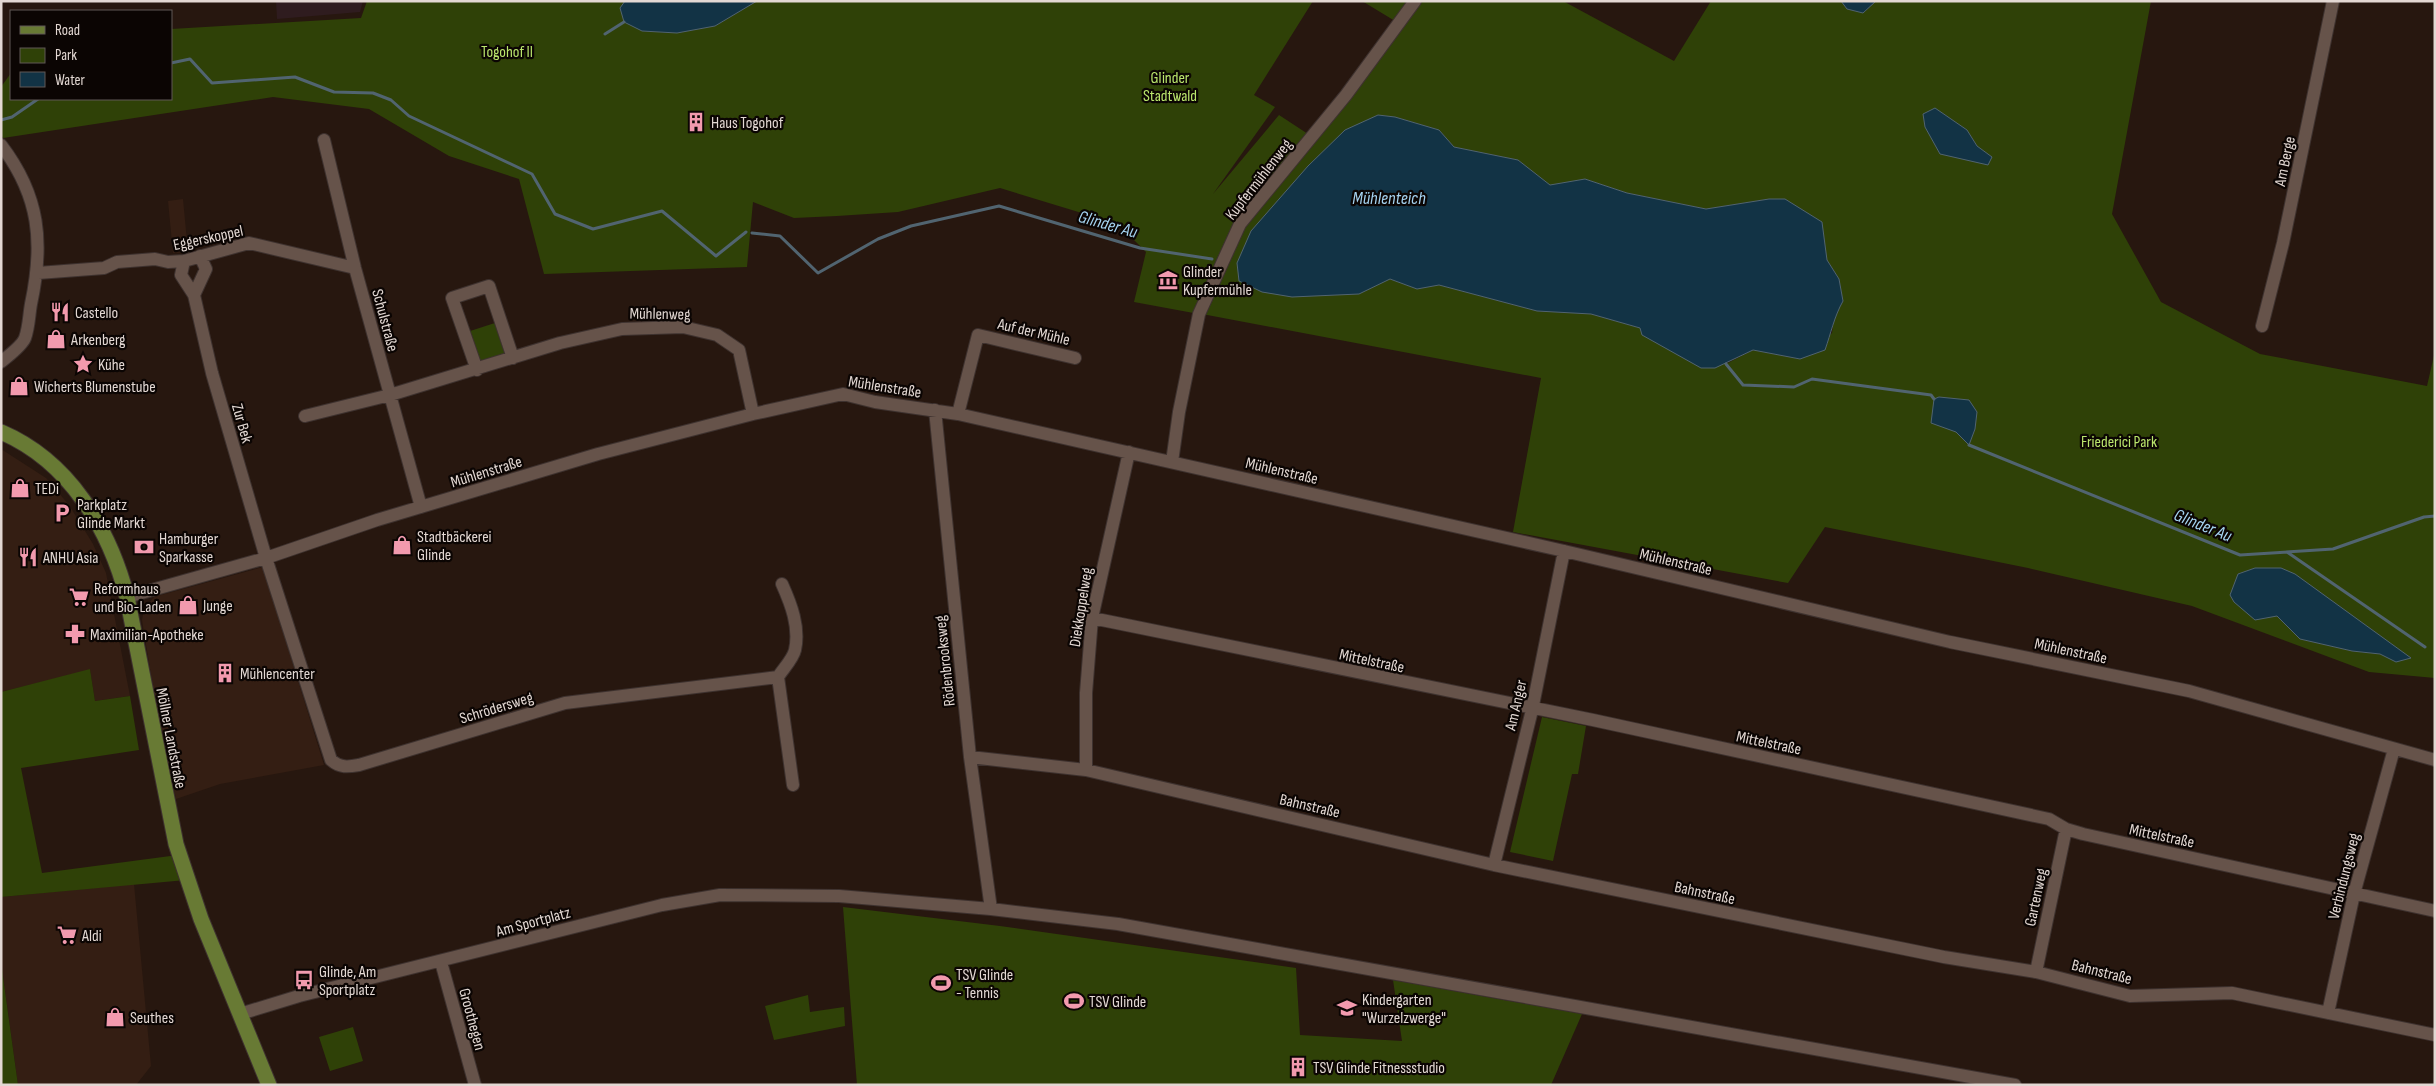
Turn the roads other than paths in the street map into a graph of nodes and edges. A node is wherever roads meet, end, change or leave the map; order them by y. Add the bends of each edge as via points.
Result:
1 (1415, 1) edge
2 (2333, 1) edge
3 (324, 140) dead end
4 (1, 145) edge
5 (200, 256) junction
6 (184, 261) junction
7 (355, 268) junction
8 (38, 273) junction
9 (194, 295) junction
10 (2262, 326) dead end
11 (514, 358) junction
12 (1075, 358) dead end
13 (1, 362) edge
14 (477, 370) junction
15 (390, 395) junction
16 (935, 410) junction
17 (753, 414) junction
18 (958, 414) junction
19 (305, 416) dead end
20 (1, 432) edge
21 (1129, 452) junction
22 (1172, 462) junction
23 (421, 507) junction
24 (1564, 551) junction
25 (266, 558) junction
26 (782, 584) dead end
27 (127, 597) junction
28 (1092, 618) junction
29 (778, 677) junction
30 (1532, 710) junction
31 (2394, 749) junction
32 (970, 757) junction
33 (2435, 760) edge
34 (1086, 770) junction
35 (793, 785) dead end
36 (2066, 829) junction
37 (1494, 865) junction
38 (2354, 894) junction
39 (991, 909) junction
40 (2435, 911) edge
41 (441, 962) junction
42 (2036, 972) junction
43 (2328, 1013) junction
44 (240, 1014) junction
45 (2435, 1035) edge
46 (269, 1085) edge
47 (475, 1085) edge
48 (2015, 1085) edge

1 - 22 street, Kupfermühlenweg via 1346,95 1240,224 1200,314
2 - 10 street, Am Berge via 2283,243
3 - 7 street, Schulstraße
4 - 8 street via 13,161 34,207
5 - 6 street, Eggerskoppel
5 - 7 street, Eggerskoppel via 249,243
5 - 9 street via 206,270
6 - 8 street, Eggerskoppel via 117,262 104,268
6 - 9 street, Zur Bek via 182,275
7 - 15 street, Schulstraße
8 - 13 street via 24,339
9 - 25 street, Zur Bek via 212,373
11 - 14 street, Mühlenweg
11 - 14 street via 489,286 452,298
11 - 17 street, Mühlenweg via 560,343 622,329 683,327 717,335 740,350
12 - 18 street, Auf der Mühle via 978,334
14 - 15 street, Mühlenweg
15 - 19 street, Mühlenweg
15 - 23 street, Schulstraße
16 - 17 street, Mühlenstraße via 843,394
16 - 18 street, Mühlenstraße
16 - 32 street, Rödenbrooksweg
17 - 23 street, Mühlenstraße via 598,454
18 - 21 street, Mühlenstraße
20 - 27 main road, Möllner Landstraße via 43,456 73,485 107,540
21 - 22 street, Mühlenstraße
21 - 28 street, Diekkoppelweg
22 - 24 street, Mühlenstraße
23 - 25 street, Mühlenstraße
24 - 30 street, Am Anger
24 - 31 street, Mühlenstraße via 1950,642 2189,691
25 - 27 street, Mühlenstraße
25 - 29 street, Schrödersweg via 326,749 337,765 359,765 565,703
26 - 29 street via 791,603 796,627 795,651
27 - 44 main road, Möllner Landstraße via 175,838 201,919
28 - 30 street, Mittelstraße
28 - 34 street, Diekkoppelweg via 1086,693
29 - 35 street
30 - 36 street, Mittelstraße via 1593,720 2049,819
30 - 37 street, Am Anger
31 - 33 street, Mühlenstraße
31 - 38 street, Verbindungsweg
32 - 34 street, Bahnstraße
32 - 39 street, Rödenbrooksweg
34 - 37 street, Bahnstraße
36 - 38 street, Mittelstraße
36 - 42 street, Gartenweg
37 - 42 street, Bahnstraße via 1944,958
38 - 40 street, Mittelstraße
38 - 43 street, Verbindungsweg
39 - 41 street, Am Sportplatz via 839,896 736,894 662,905
39 - 48 street, Am Sportplatz via 1118,924
41 - 44 street, Am Sportplatz via 299,996
41 - 47 street, Groothegen
42 - 43 street, Bahnstraße via 2130,996 2232,993
43 - 45 street, Bahnstraße
44 - 46 main road, Möllner Landstraße

